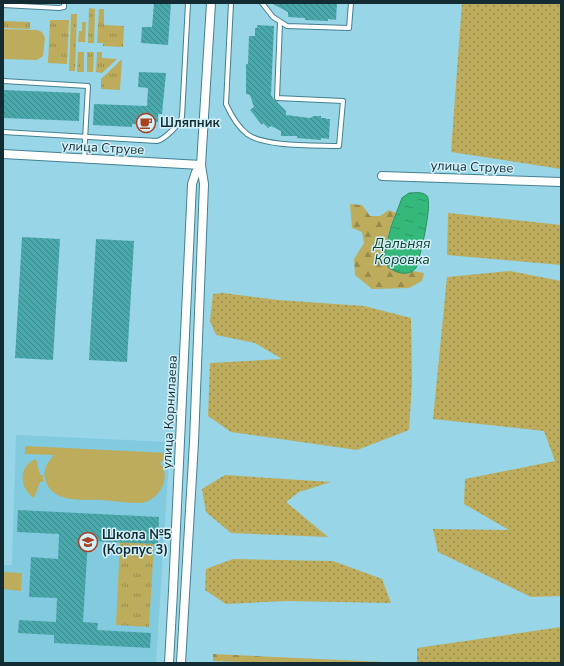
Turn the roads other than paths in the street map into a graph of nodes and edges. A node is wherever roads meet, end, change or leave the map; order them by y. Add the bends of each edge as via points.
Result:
1 (64, 3) edge
2 (188, 3) edge
3 (211, 3) edge
4 (231, 3) edge
5 (262, 3) edge
6 (351, 3) edge
7 (3, 5) edge
8 (280, 22) junction
9 (3, 81) edge
10 (3, 132) edge
11 (85, 137) junction
12 (3, 154) edge
13 (84, 158) junction
14 (201, 166) junction
15 (382, 176) dead end
16 (561, 182) edge
17 (169, 663) edge
18 (181, 663) edge

1 - 7 lane via 64,7 59,8
2 - 11 lane via 180,122 160,140
3 - 14 street, улица Корнилаева
4 - 8 lane via 226,104 231,116 247,135 258,140 269,143 339,146 343,101 276,98
5 - 8 lane
6 - 8 lane via 349,28 287,26
9 - 11 lane via 88,86
10 - 11 lane
11 - 13 lane
12 - 13 street, улица Струве
13 - 14 street, улица Струве
14 - 17 street, улица Корнилаева via 192,184
14 - 18 street, улица Корнилаева via 204,184 194,442
15 - 16 street, улица Струве

